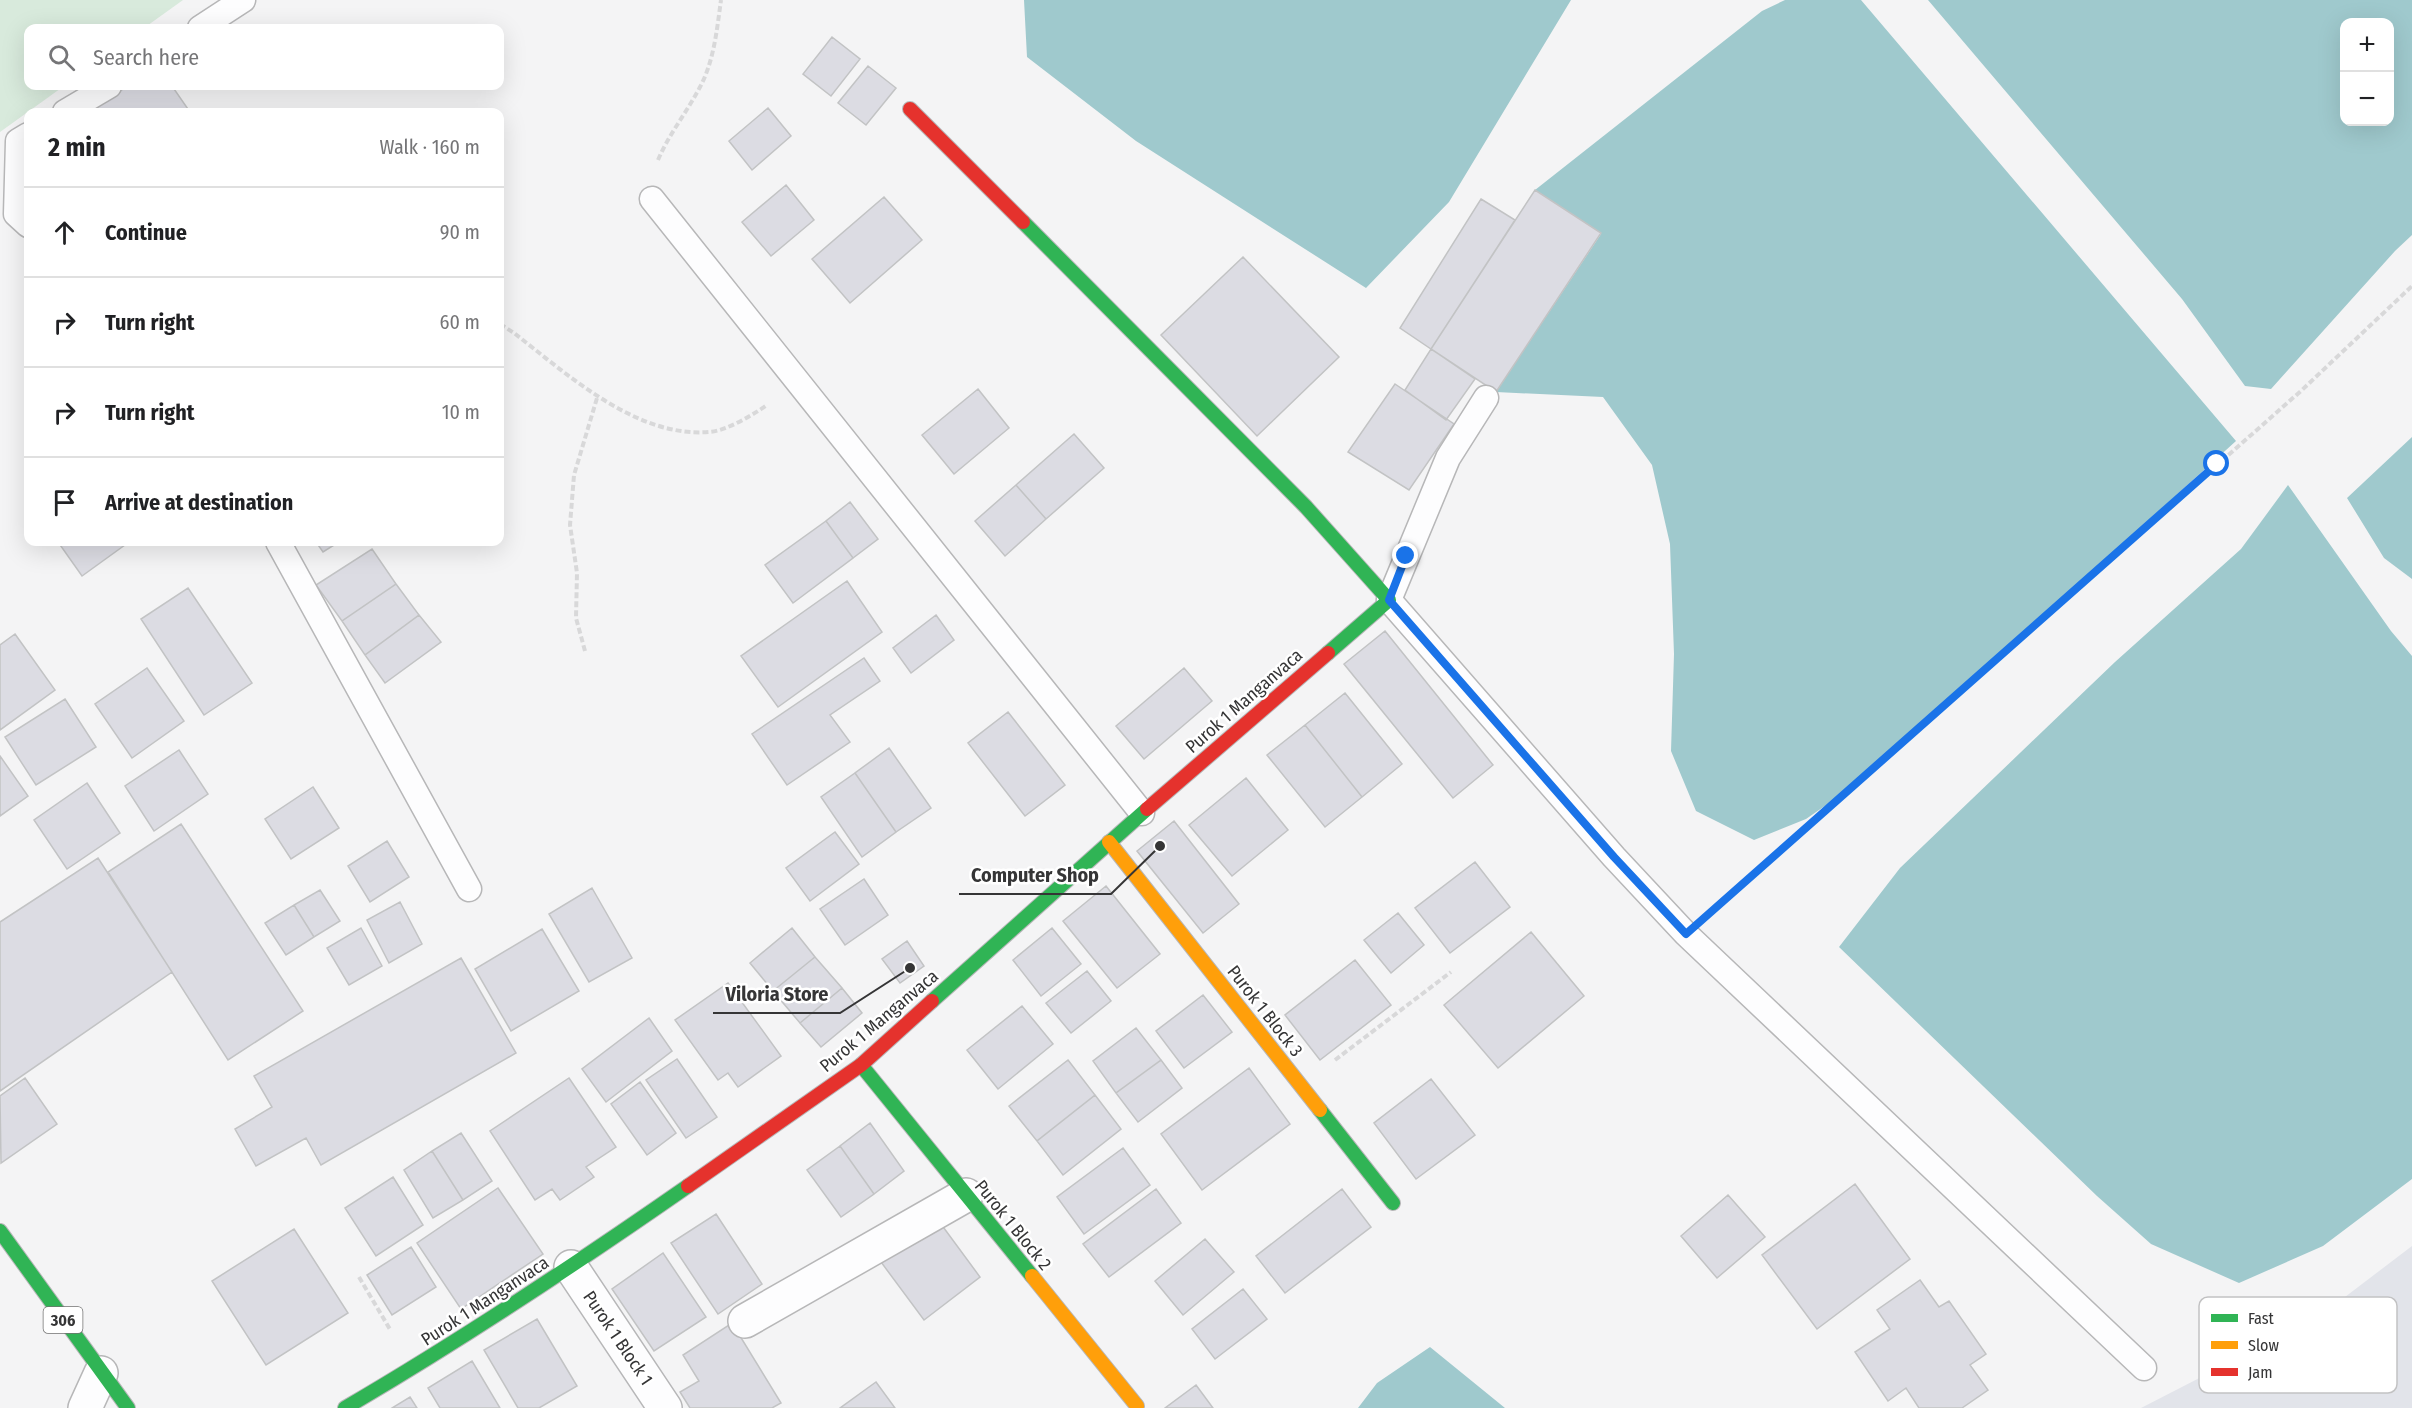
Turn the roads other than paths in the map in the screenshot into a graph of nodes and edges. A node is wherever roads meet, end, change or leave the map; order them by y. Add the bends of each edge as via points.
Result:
1 (243, 0) edge
2 (206, 24) edge
3 (102, 90) edge
4 (72, 108) edge
5 (910, 109) dead end
6 (24, 137) edge
7 (652, 199) road end
8 (15, 221) edge
9 (1486, 398) dead end
10 (280, 546) edge
11 (1389, 600) junction
12 (1142, 813) junction
13 (1109, 842) junction
14 (469, 889) dead end
15 (861, 1065) junction
16 (966, 1195) junction
17 (1393, 1203) dead end
18 (0, 1231) edge
19 (571, 1267) junction
20 (745, 1321) dead end
21 (2144, 1368) dead end
22 (101, 1373) junction
23 (1137, 1406) dead end
24 (85, 1408) edge
25 (128, 1408) edge
26 (345, 1408) edge
27 (665, 1408) edge

1 - 2 lane
3 - 4 lane
5 - 11 street via 1306,507
6 - 8 lane via 18,141
7 - 12 lane
9 - 11 lane via 1439,477
10 - 14 lane
11 - 12 street, Purok 1 Manganvaca
11 - 21 lane via 1686,934
12 - 13 street, Purok 1 Manganvaca
13 - 15 street, Purok 1 Manganvaca
13 - 17 street, Purok 1 Block 3
15 - 16 street, Purok 1 Block 2
15 - 19 street, Purok 1 Manganvaca
16 - 20 street
16 - 23 street, Purok 1 Block 2
18 - 22 street, 306
19 - 26 street, Purok 1 Manganvaca
19 - 27 street, Purok 1 Block 1
22 - 24 street
22 - 25 street, 306

